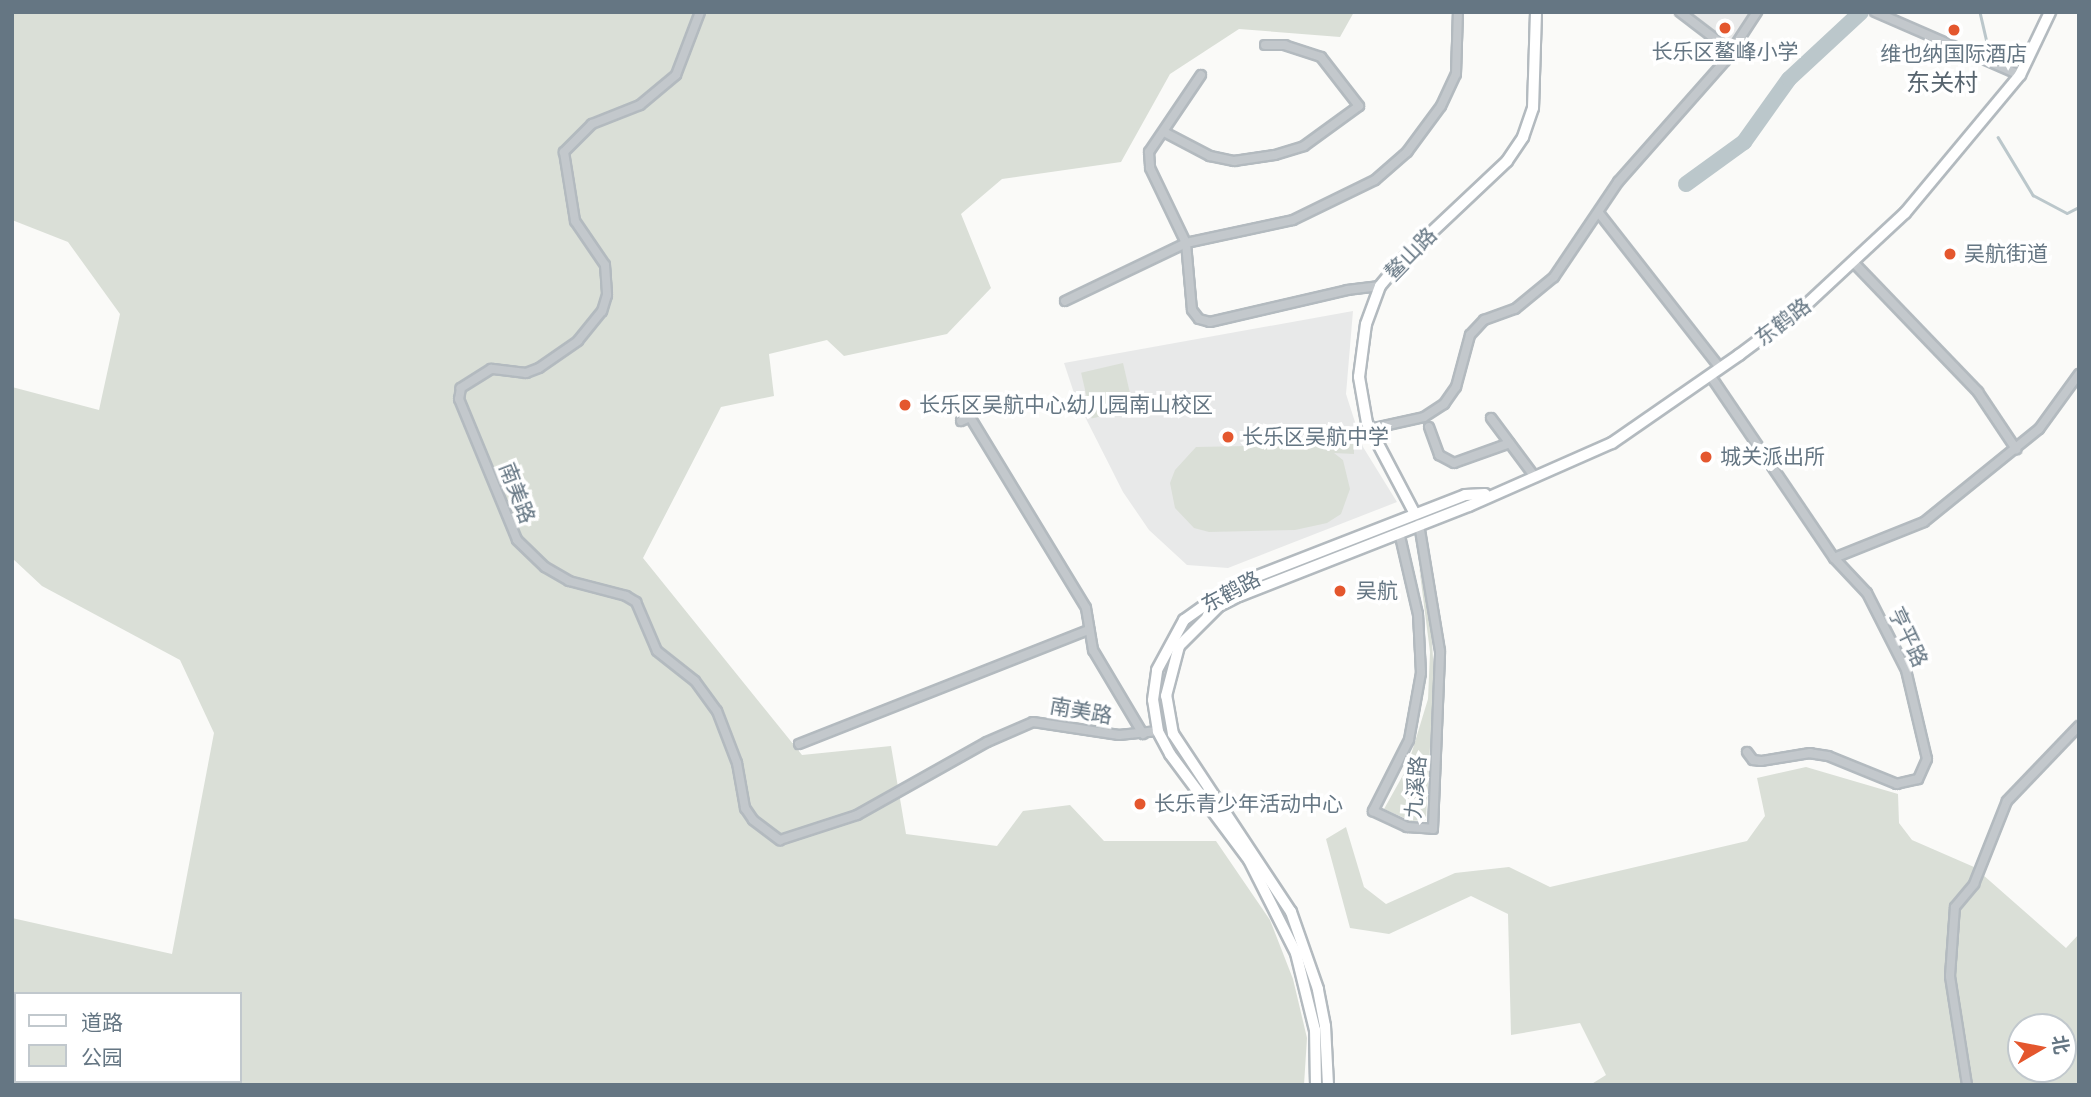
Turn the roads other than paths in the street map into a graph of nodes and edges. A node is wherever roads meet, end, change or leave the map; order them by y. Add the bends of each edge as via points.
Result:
1 (700, 12) edge
2 (1458, 12) edge
3 (1536, 12) edge
4 (1680, 12) edge
5 (1757, 12) edge
6 (2050, 12) edge
7 (1876, 13) edge
8 (1265, 44) dead end
9 (1731, 51) junction
10 (1201, 75) dead end
11 (2020, 75) junction
12 (1164, 132) junction
13 (1599, 213) junction
14 (1186, 243) junction
15 (1854, 263) junction
16 (1380, 286) junction
17 (1065, 301) dead end
18 (1715, 371) junction
19 (2079, 374) edge
20 (2075, 390) edge
21 (1491, 418) dead end
22 (961, 421) dead end
23 (1429, 427) dead end
24 (1370, 429) junction
25 (1510, 443) junction
26 (2016, 449) junction
27 (1535, 477) junction
28 (1417, 519) junction
29 (1399, 532) junction
30 (1834, 558) junction
31 (1089, 629) junction
32 (2079, 726) edge
33 (1158, 731) junction
34 (1143, 734) junction
35 (799, 744) dead end
36 (1747, 752) dead end
37 (1316, 1085) edge
38 (1328, 1085) edge
39 (1967, 1085) edge

1 - 34 street, 南美路 via 676,75 640,105 593,124 564,152 575,221 605,264 602,311 578,341 539,368 526,373 491,369 461,388 459,399 517,540 545,567 569,581 626,596 636,603 657,651 695,681 717,711 734,751 745,808 780,840 858,815 987,741 1033,722
2 - 14 street via 1456,74 1441,106 1407,152 1375,180 1293,220
3 - 16 main road, 鳌山路 via 1533,108 1523,137 1507,160
4 - 9 street
5 - 9 street
6 - 11 main road, 东鹤路
7 - 11 street
8 - 12 street via 1285,45 1321,57 1359,106 1304,146 1234,161 1210,156
9 - 13 street via 1658,132
10 - 12 street
11 - 15 main road, 东鹤路 via 1964,146
12 - 14 street via 1149,152 1150,168
13 - 18 street, 亨平路
13 - 24 street via 1554,277 1515,309 1485,320 1470,335 1456,387 1444,404 1424,417
14 - 16 street via 1192,310 1199,319 1210,322
14 - 17 street
15 - 18 main road, 东鹤路
15 - 26 street via 1978,392
16 - 24 main road, 鳌山路 via 1361,349 1359,377
18 - 27 main road, 东鹤路 via 1640,426
18 - 30 street, 亨平路
19 - 20 street
20 - 26 street
21 - 25 street
22 - 31 street via 970,417 1086,608
23 - 25 street via 1439,455 1454,463
24 - 28 main road, 鳌山路
25 - 27 street
26 - 30 street via 1924,522
27 - 28 main road, 东鹤路 via 1488,494 1465,495
28 - 29 main road, 东鹤路
28 - 29 street, 九溪路 via 1440,650 1433,829 1406,827 1373,811 1409,740 1421,673 1418,614
28 - 33 main road, 东鹤路 via 1232,586 1206,601 1184,620 1157,670 1153,700
29 - 38 main road, 东鹤路 via 1219,606 1179,646 1168,685 1173,734 1204,786 1263,864 1299,930 1325,1026
30 - 36 street, 亨平路 via 1867,593 1906,670 1926,743 1923,771 1909,784 1897,784 1828,756 1810,753 1761,761
31 - 34 street via 1093,650
31 - 35 street
32 - 39 street via 2007,801 1974,884 1955,907 1950,976
33 - 34 street, 南美路
33 - 37 main road, 东鹤路 via 1249,860 1286,929 1312,1010

